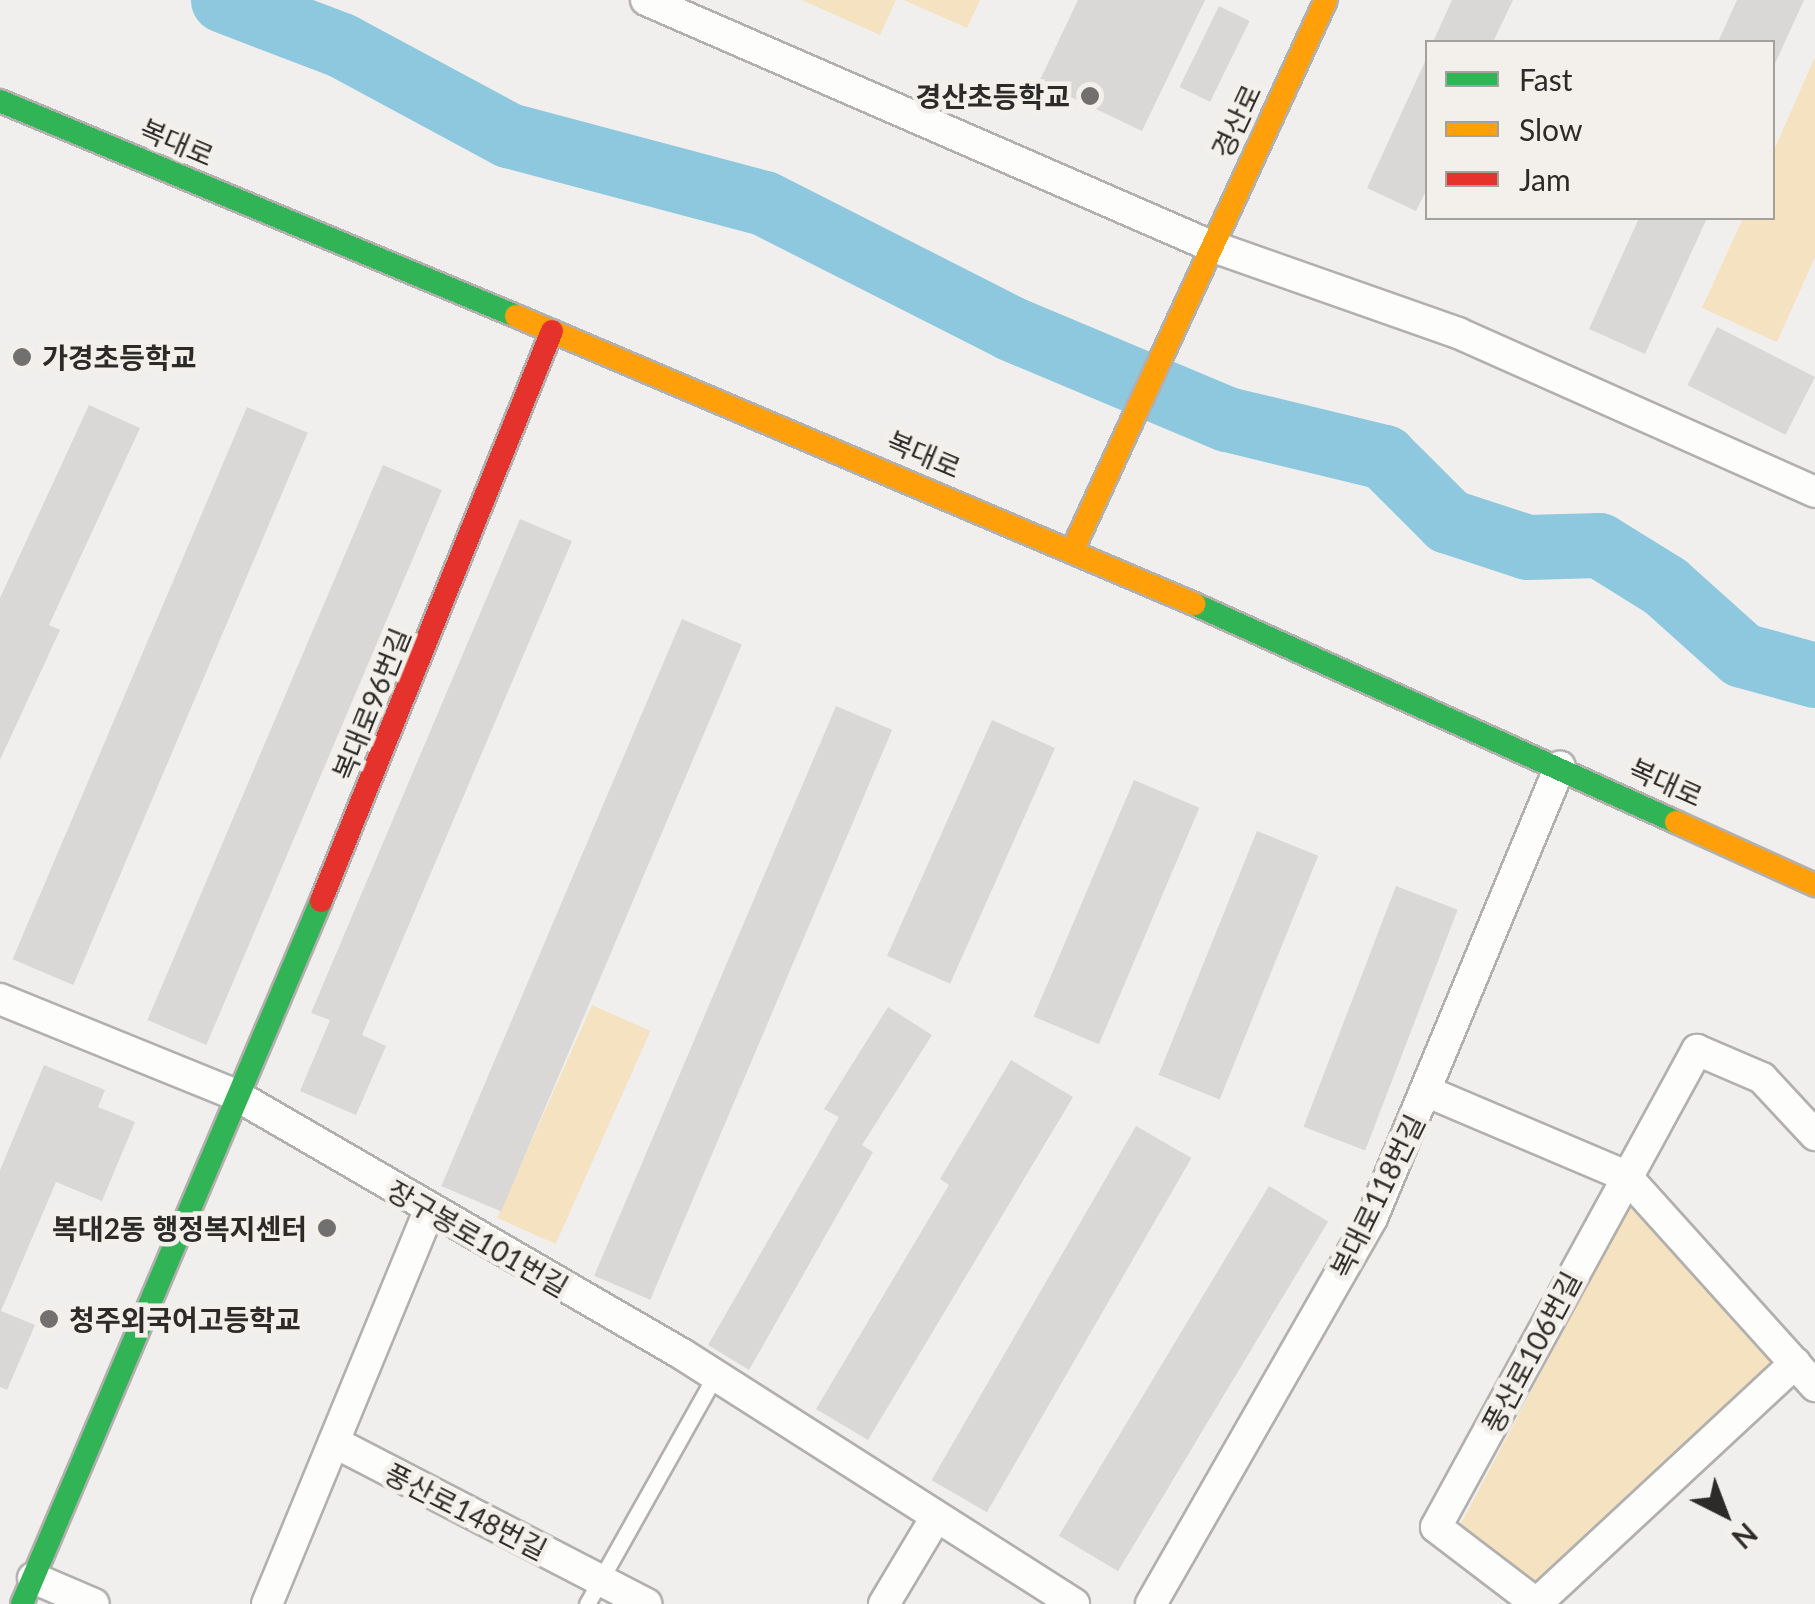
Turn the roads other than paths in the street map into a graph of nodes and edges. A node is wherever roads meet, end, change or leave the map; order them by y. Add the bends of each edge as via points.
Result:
1 (646, 0) edge
2 (1326, 0) edge
3 (0, 100) edge
4 (1206, 257) junction
5 (552, 331) junction
6 (1815, 492) edge
7 (1074, 549) junction
8 (1560, 767) junction
9 (1815, 885) edge
10 (0, 999) edge
11 (1428, 1092) junction
12 (241, 1098) junction
13 (1815, 1135) edge
14 (1626, 1176) junction
15 (429, 1211) junction
16 (1794, 1362) junction
17 (715, 1376) junction
18 (1815, 1386) edge
19 (334, 1442) junction
20 (936, 1517) junction
21 (27, 1591) edge
22 (592, 1592) edge
23 (94, 1604) edge
24 (267, 1604) edge
25 (646, 1604) edge
26 (884, 1604) edge
27 (1074, 1604) edge
28 (1151, 1604) edge
29 (1536, 1604) edge

1 - 4 street
2 - 4 street, 경산로
3 - 5 street, 복대로
4 - 6 street via 1458,333
4 - 7 street, 경산로
5 - 7 street, 복대로
5 - 12 street, 복대로96번길
7 - 8 street, 복대로
8 - 9 street, 복대로
8 - 11 street, 복대로118번길
10 - 12 street, 장구봉로101번길
11 - 14 street
11 - 28 street, 복대로118번길 via 1372,1218
12 - 15 street, 장구봉로101번길
12 - 21 street, 복대로96번길
13 - 14 street, 풍산로106번길 via 1762,1078 1698,1050
14 - 16 street
14 - 29 street, 풍산로106번길 via 1436,1527
15 - 17 street, 장구봉로101번길
15 - 19 street
16 - 18 street
16 - 29 street
17 - 20 street, 장구봉로101번길
17 - 22 lane
19 - 22 street, 풍산로148번길
19 - 24 street
20 - 26 street
20 - 27 street, 장구봉로101번길
21 - 23 street
22 - 25 street

